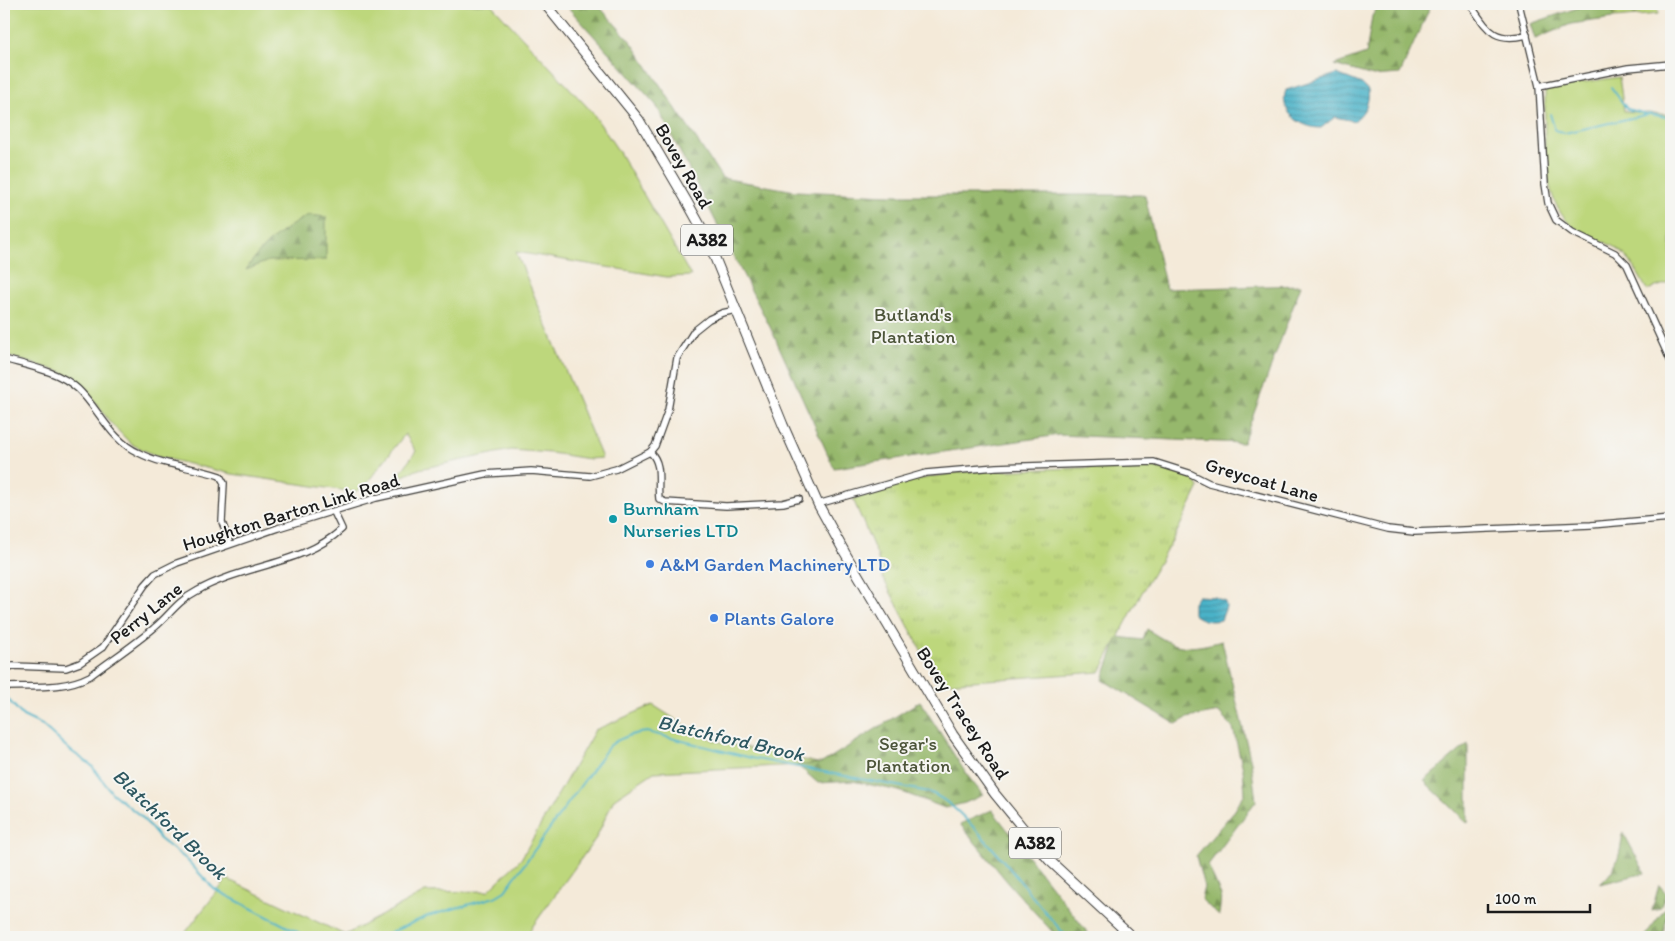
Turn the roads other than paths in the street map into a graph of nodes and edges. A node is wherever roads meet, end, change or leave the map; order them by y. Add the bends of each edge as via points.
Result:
1 (545, 4) edge
2 (1470, 4) edge
3 (1519, 4) edge
4 (1527, 35) junction
5 (1671, 64) edge
6 (1539, 86) junction
7 (736, 310) junction
8 (4, 359) edge
9 (1671, 362) edge
10 (650, 452) junction
11 (799, 500) dead end
12 (818, 504) junction
13 (334, 512) junction
14 (1671, 518) edge
15 (230, 544) junction
16 (4, 668) edge
17 (4, 688) edge
18 (1132, 937) edge

1 - 7 main road, Bovey Road / A382 via 639,120 706,236
2 - 4 street via 1497,36 1504,39
3 - 4 street
4 - 6 street
5 - 6 street via 1628,68
6 - 9 street via 1544,184 1556,220 1572,232 1615,253 1628,265
7 - 10 street via 722,312 709,319 694,332 677,358 668,410
7 - 12 main road, Bovey Road / A382
8 - 15 street via 55,374 77,388 107,425 138,453 220,476 224,483 222,522
10 - 11 street via 658,466 659,499 665,502 726,506
10 - 13 street, Houghton Barton Link Road via 601,474 576,476 531,471 485,474 376,498
12 - 14 street, Greycoat Lane via 926,472 1154,462 1209,483 1355,522 1401,530 1434,532 1581,526
12 - 18 main road, Bovey Tracey Road / A382 via 970,760 1049,860
13 - 15 street, Houghton Barton Link Road
13 - 17 street, Perry Lane via 342,529 333,538 317,548 198,590 170,610 155,627 79,682 40,688
15 - 16 street, Houghton Barton Link Road via 155,574 112,635 92,656 66,668

